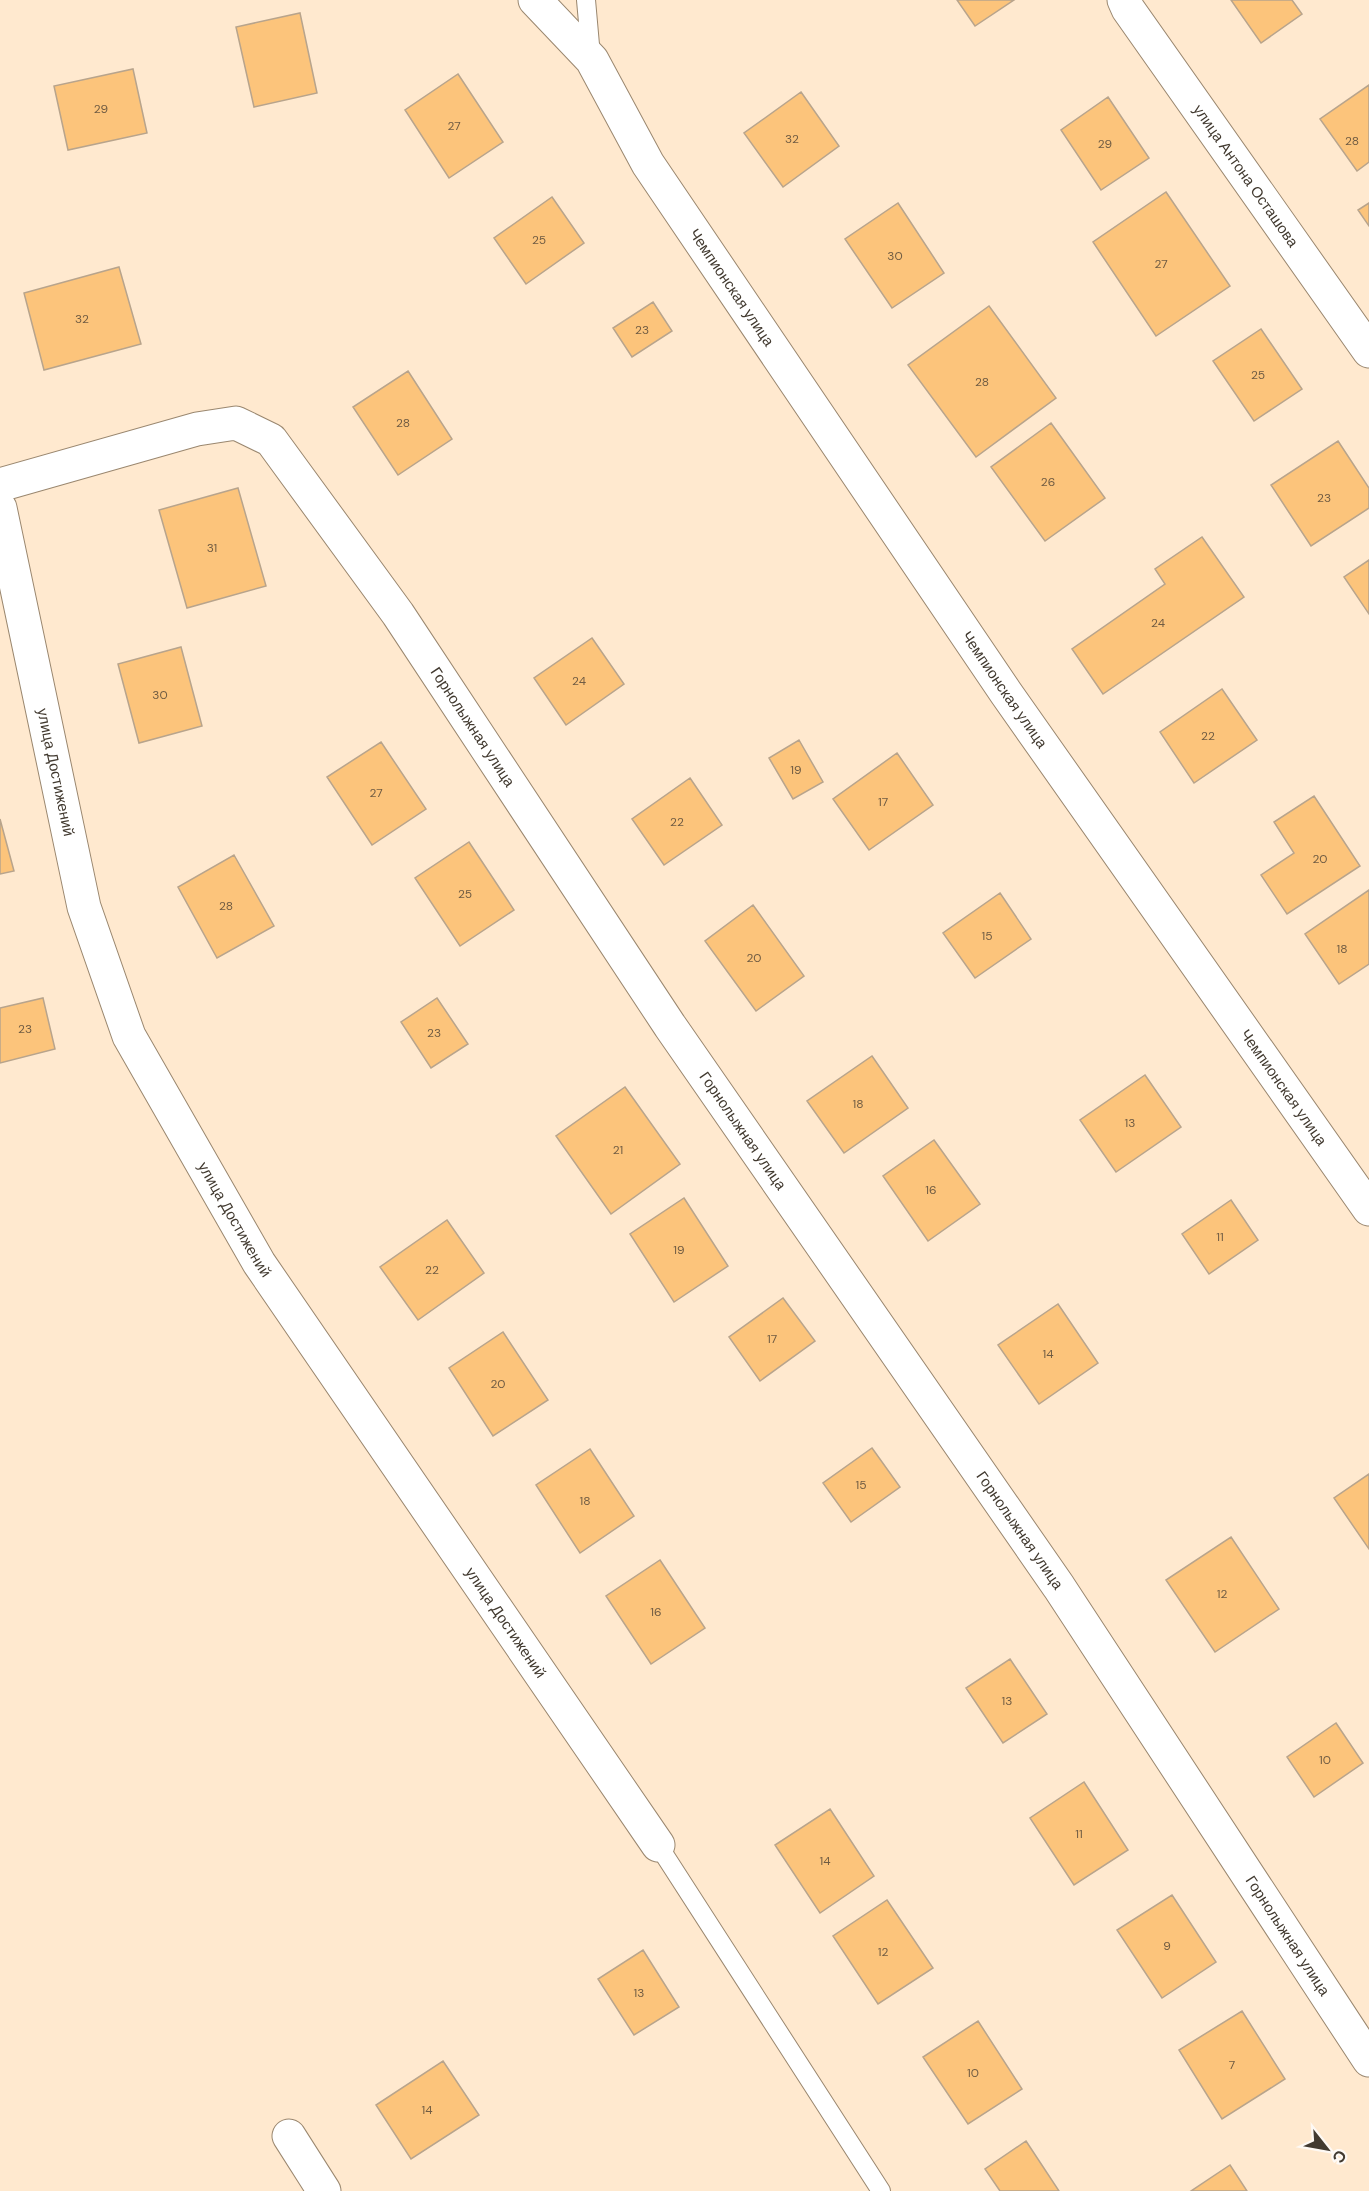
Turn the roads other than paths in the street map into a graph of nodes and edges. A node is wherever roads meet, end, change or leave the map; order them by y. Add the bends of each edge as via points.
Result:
1 (535, 0) edge
2 (586, 0) edge
3 (1124, 0) edge
4 (592, 60) junction
5 (1369, 351) edge
6 (0, 485) edge
7 (0, 508) edge
8 (1369, 1209) edge
9 (658, 1845) joint
10 (1369, 2060) edge
11 (289, 2136) dead end
12 (324, 2191) edge
13 (881, 2191) edge

1 - 4 street, Чемпионская улица
2 - 4 lane
3 - 5 street, улица Антона Осташова
4 - 8 street, Чемпионская улица via 648,164 999,683
6 - 10 street, Горнолыжная улица via 197,429 236,423 271,440 398,614 670,1026 1059,1587
7 - 9 street, улица Достижений via 84,907 129,1036 259,1263
9 - 13 lane
11 - 12 street

